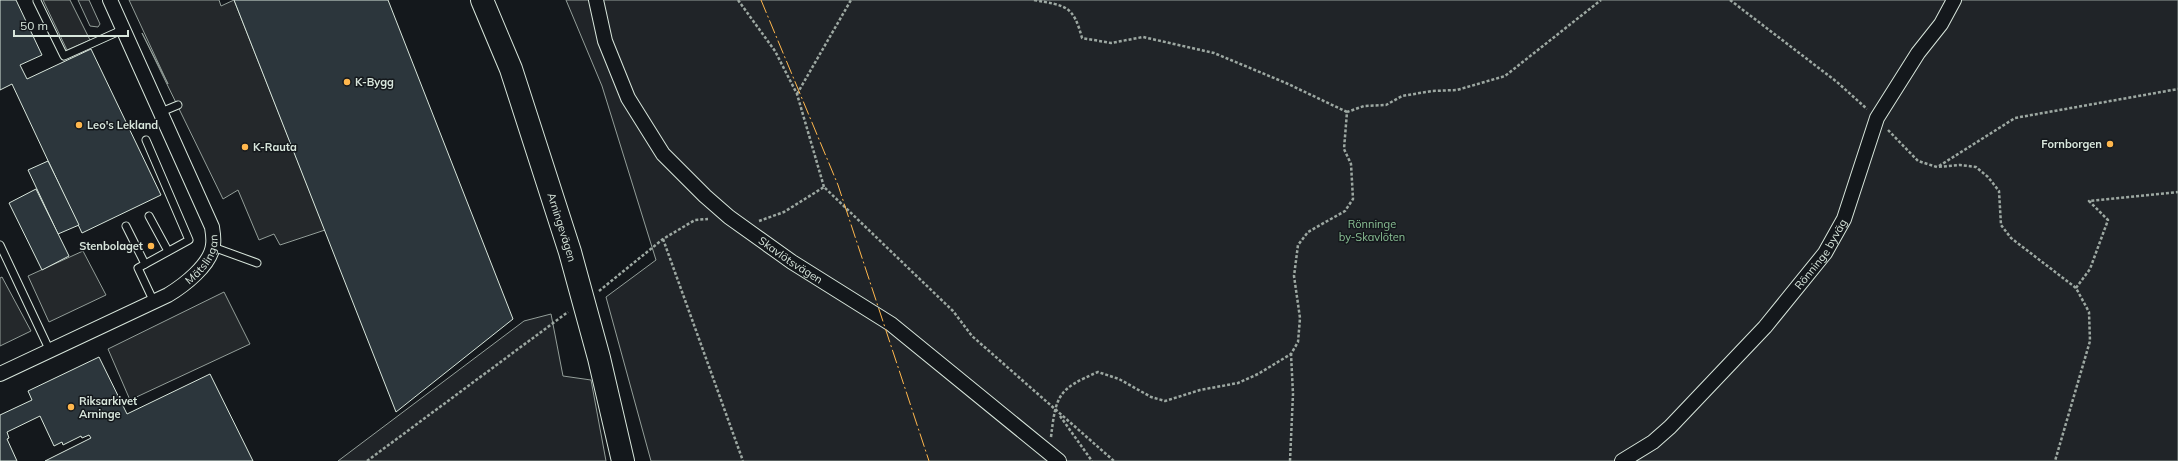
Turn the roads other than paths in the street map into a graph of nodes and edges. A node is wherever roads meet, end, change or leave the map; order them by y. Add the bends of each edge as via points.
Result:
1 (110, 0) edge
2 (482, 0) edge
3 (596, 0) edge
4 (1954, 0) edge
5 (37, 2) dead end
6 (124, 28) junction
7 (178, 105) dead end
8 (161, 112) junction
9 (146, 140) dead end
10 (149, 216) dead end
11 (126, 226) dead end
12 (0, 245) edge
13 (213, 247) junction
14 (168, 252) junction
15 (257, 263) dead end
16 (145, 264) junction
17 (153, 300) junction
18 (50, 351) junction
19 (0, 374) edge
20 (623, 461) edge
21 (1059, 461) edge
22 (1622, 461) edge

1 - 6 street, Mätslingan
2 - 20 main road, Arningevägen via 511,69 570,252 599,358
3 - 21 street, Skavlötsvägen via 605,41 628,98 663,154 705,196 729,217 792,262 891,324
4 - 22 street, Rönninge byväg via 1941,24 1918,53 1877,118 1844,219 1825,253 1765,327 1670,427 1653,442
5 - 6 lane via 64,56
6 - 8 street, Mätslingan
7 - 8 lane
8 - 13 street, Mätslingan via 212,227
9 - 14 lane via 189,240
10 - 14 lane
11 - 16 lane
12 - 18 lane
13 - 15 lane
13 - 17 street, Mätslingan via 209,256 187,283 168,295
14 - 16 lane
16 - 17 lane via 138,268
17 - 18 street, Mätslingan
18 - 19 street, Mätslingan

